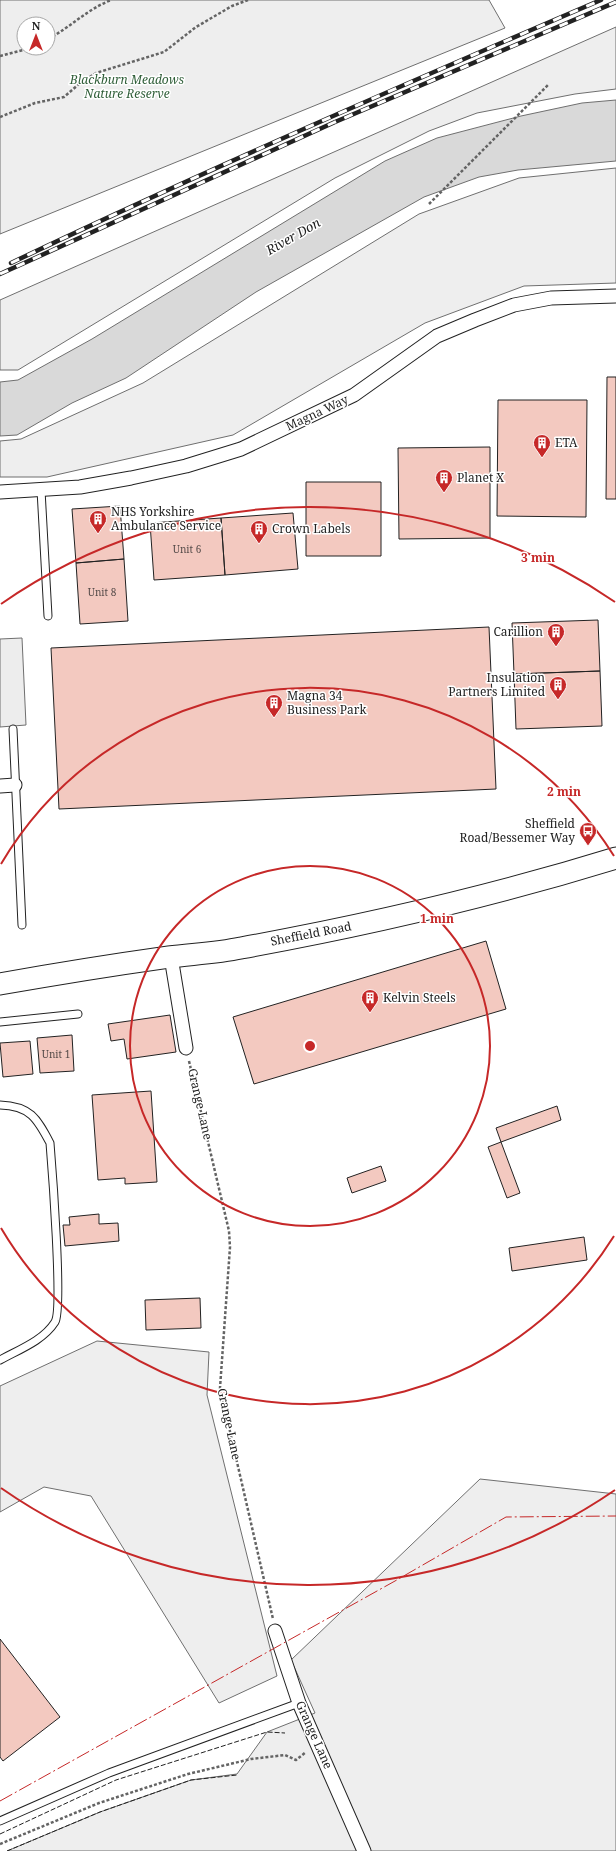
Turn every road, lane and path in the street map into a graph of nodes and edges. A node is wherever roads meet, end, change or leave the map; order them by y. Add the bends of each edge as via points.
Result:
1 (112, 0) edge
2 (248, 0) edge
3 (56, 35) edge
4 (16, 52) edge
5 (0, 56) edge
6 (549, 84) dead end
7 (0, 117) edge
8 (429, 204) dead end
9 (616, 296) edge
10 (40, 490) junction
11 (0, 492) edge
12 (48, 616) dead end
13 (13, 729) dead end
14 (15, 785) junction
15 (0, 786) edge
16 (616, 858) edge
17 (22, 925) dead end
18 (171, 957) junction
19 (0, 984) edge
20 (78, 1014) dead end
21 (0, 1022) edge
22 (186, 1048) joint
23 (0, 1105) edge
24 (0, 1360) edge
25 (275, 1631) joint
26 (299, 1703) junction
27 (317, 1743) junction
28 (0, 1821) edge
29 (0, 1844) edge
30 (364, 1851) edge

1 - 3 path via 96,6
2 - 7 path via 232,6 196,27 164,52 96,73 64,97 35,103
4 - 5 path
6 - 8 path
9 - 10 street, Magna Way via 551,298 514,305 475,320 437,336 354,395 241,449 186,466 131,478 80,487
10 - 11 street, Magna Way
10 - 12 lane
13 - 14 lane
14 - 15 street
14 - 17 lane
16 - 18 main road, Sheffield Road via 404,915 239,949
18 - 19 main road, Sheffield Road
18 - 22 street
20 - 21 lane
22 - 25 path, Grange Lane via 229,1231 220,1388
23 - 24 lane via 12,1105 29,1111 40,1123 50,1143 58,1293 56,1321 50,1329
25 - 26 street, Grange Lane
26 - 27 street, Grange Lane
26 - 28 lane via 109,1773
27 - 29 path via 296,1760 286,1755 251,1758 188,1774 99,1803
27 - 30 street, Grange Lane

